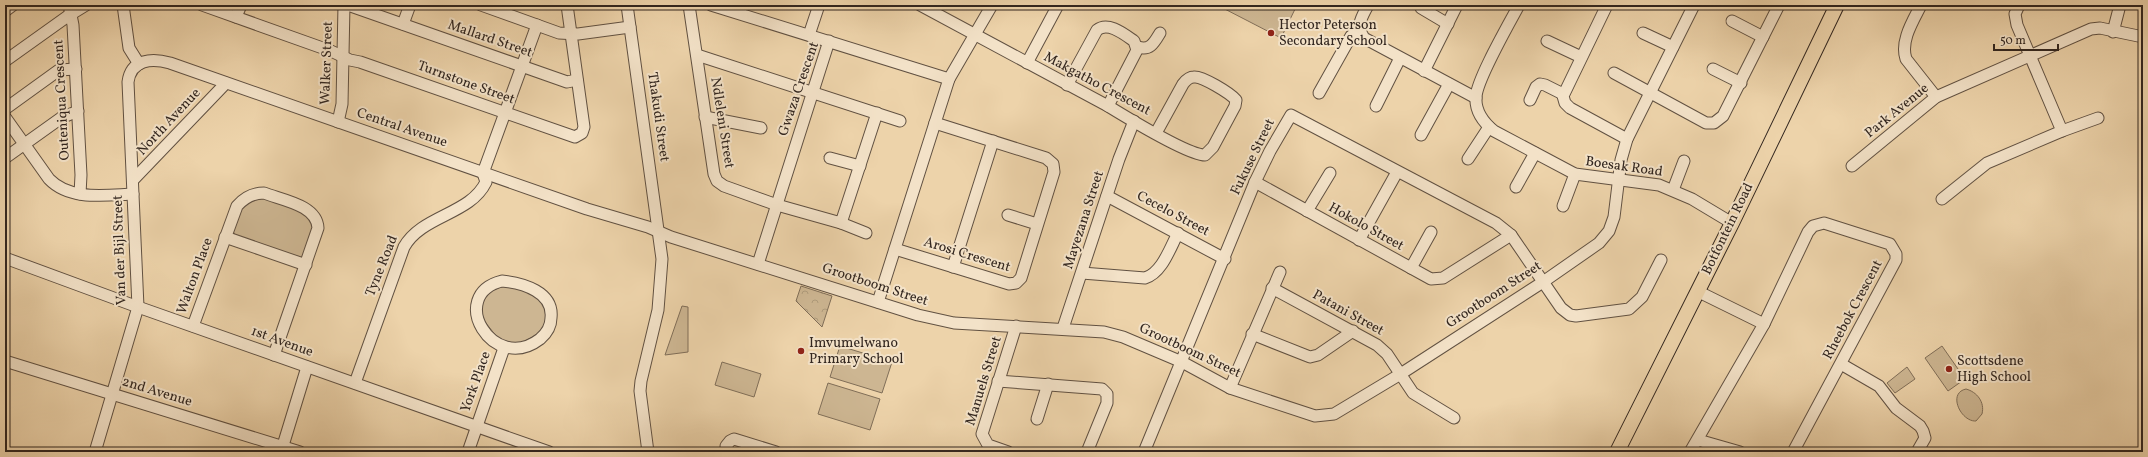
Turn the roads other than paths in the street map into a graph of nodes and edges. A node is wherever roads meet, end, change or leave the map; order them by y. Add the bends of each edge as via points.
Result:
1 (13, 5) edge
2 (86, 5) edge
3 (123, 5) edge
4 (202, 5) edge
5 (241, 5) edge
6 (344, 5) edge
7 (348, 5) edge
8 (410, 5) edge
9 (482, 5) edge
10 (567, 5) edge
11 (627, 5) edge
12 (689, 5) edge
13 (711, 5) edge
14 (819, 5) edge
15 (920, 5) edge
16 (992, 5) edge
17 (1058, 5) edge
18 (1368, 5) edge
19 (1457, 5) edge
20 (1519, 5) edge
21 (1694, 5) edge
22 (1779, 5) edge
23 (1837, 5) edge
24 (1921, 5) edge
25 (2019, 5) edge
26 (2120, 5) edge
27 (1603, 6) edge
28 (1421, 8) dead end
29 (70, 9) edge
30 (936, 9) edge
31 (5, 11) edge
32 (236, 17) junction
33 (1732, 21) dead end
34 (403, 24) junction
35 (1448, 24) junction
36 (537, 25) junction
37 (630, 27) junction
38 (1360, 31) junction
39 (2114, 32) junction
40 (571, 33) junction
41 (1160, 33) dead end
42 (1643, 33) dead end
43 (809, 35) junction
44 (976, 35) junction
45 (1763, 37) junction
46 (2143, 37) edge
47 (829, 41) junction
48 (1547, 41) dead end
49 (1138, 47) junction
50 (1673, 47) junction
51 (697, 55) junction
52 (2029, 55) junction
53 (343, 56) junction
54 (1581, 57) junction
55 (1400, 58) junction
56 (5, 60) edge
57 (1027, 63) junction
58 (137, 65) junction
59 (522, 66) junction
60 (76, 68) junction
61 (1713, 69) dead end
62 (1424, 71) junction
63 (1614, 73) dead end
64 (577, 80) junction
65 (949, 80) junction
66 (226, 82) junction
67 (1741, 83) junction
68 (1449, 84) junction
69 (1067, 85) junction
70 (812, 92) junction
71 (1319, 93) dead end
72 (1563, 94) junction
73 (1651, 94) junction
74 (1936, 97) junction
75 (1476, 98) junction
76 (1530, 100) dead end
77 (1108, 106) junction
78 (1376, 106) dead end
79 (5, 109) edge
80 (78, 111) junction
81 (504, 113) junction
82 (877, 113) junction
83 (5, 117) edge
84 (705, 117) junction
85 (2098, 118) dead end
86 (900, 121) dead end
87 (1134, 121) junction
88 (338, 122) junction
89 (935, 123) junction
90 (1489, 127) junction
91 (761, 128) dead end
92 (2062, 131) junction
93 (1156, 133) junction
94 (1421, 135) dead end
95 (1627, 138) junction
96 (993, 141) junction
97 (24, 144) junction
98 (1535, 153) junction
99 (5, 158) edge
100 (830, 158) dead end
101 (1468, 159) dead end
102 (1684, 161) dead end
103 (860, 166) junction
104 (1852, 166) dead end
105 (1397, 172) junction
106 (483, 173) junction
107 (1330, 173) dead end
108 (1575, 174) junction
109 (1618, 179) junction
110 (134, 180) junction
111 (1255, 182) junction
112 (1516, 187) dead end
113 (1673, 190) junction
114 (80, 194) junction
115 (133, 194) junction
116 (1107, 196) junction
117 (1942, 199) dead end
118 (776, 205) junction
119 (1563, 206) dead end
120 (1307, 211) junction
121 (1008, 216) dead end
122 (841, 223) junction
123 (1732, 223) junction
124 (1038, 224) junction
125 (659, 232) junction
126 (866, 232) dead end
127 (1431, 232) dead end
128 (1178, 234) junction
129 (1511, 235) junction
130 (225, 237) junction
131 (1359, 240) junction
132 (895, 249) junction
133 (5, 258) edge
134 (1225, 259) junction
135 (1661, 260) dead end
136 (758, 264) junction
137 (306, 265) junction
138 (953, 267) junction
139 (1411, 268) junction
140 (1280, 272) dead end
141 (1082, 273) junction
142 (1543, 282) junction
143 (1272, 288) junction
144 (1697, 291) junction
145 (878, 302) junction
146 (138, 307) junction
147 (1764, 324) junction
148 (193, 326) junction
149 (1016, 326) junction
150 (1063, 328) junction
151 (1352, 331) junction
152 (1252, 334) junction
153 (504, 348) junction
154 (274, 355) junction
155 (5, 361) edge
156 (1182, 362) junction
157 (1841, 364) junction
158 (308, 367) junction
159 (1399, 375) junction
160 (998, 381) junction
161 (355, 383) junction
162 (1048, 384) junction
163 (1230, 388) junction
164 (113, 394) junction
165 (1454, 418) dead end
166 (1037, 419) dead end
167 (476, 426) junction
168 (1698, 440) junction
169 (726, 446) dead end
170 (282, 449) edge
171 (95, 452) edge
172 (300, 452) edge
173 (468, 452) edge
174 (549, 452) edge
175 (648, 452) edge
176 (776, 452) edge
177 (1008, 452) edge
178 (1087, 452) edge
179 (1144, 452) edge
180 (1617, 452) edge
181 (1690, 452) edge
182 (1740, 452) edge
183 (1793, 452) edge
184 (1918, 452) edge

1 - 31 street
2 - 29 street
3 - 58 street via 128,48
4 - 32 street, Turnstone Street
5 - 32 street
6 - 53 street, Walker Street
7 - 34 street, Mallard Street
8 - 34 street
9 - 36 street
10 - 40 street
11 - 37 street, Thakudi Street
12 - 51 street, Ndleleni Street
13 - 43 street
14 - 43 street
15 - 30 street, Makgatho Crescent
16 - 44 street
17 - 57 street
18 - 38 street via 1360,19
19 - 35 street
20 - 75 street via 1479,84
21 - 50 street, Grootboom Street
22 - 45 street
23 - 123 main road, Botfontein Road
24 - 74 street via 1905,41 1904,52 1906,59
25 - 52 street via 2015,20
26 - 39 street
27 - 54 street
28 - 35 street
29 - 56 street
29 - 60 street, Outeniqua Crescent
30 - 44 street, Makgatho Crescent
32 - 53 street, Turnstone Street
33 - 45 street
34 - 59 street, Mallard Street
35 - 62 street
36 - 40 street via 559,33
36 - 59 street
37 - 40 street
37 - 125 street, Thakudi Street
38 - 55 street via 1368,41
38 - 71 street via 1351,36
39 - 46 street, Park Avenue
39 - 52 street, Park Avenue via 2100,28 2091,29
40 - 64 street
41 - 49 street via 1154,44 1149,47
42 - 50 street
43 - 47 street
44 - 57 street, Makgatho Crescent
44 - 65 street
45 - 67 street
47 - 65 street, Gwaza Crescent
47 - 70 street, Gwaza Crescent
48 - 54 street
49 - 69 street via 1134,41 1112,28 1099,28
49 - 77 street
50 - 73 street, Grootboom Street
51 - 70 street
51 - 84 street, Ndleleni Street
52 - 74 street, Park Avenue
52 - 92 street
53 - 81 street, Turnstone Street
53 - 88 street, Walker Street via 342,104
54 - 72 street
55 - 62 street
55 - 78 street
57 - 69 street, Makgatho Crescent
58 - 66 street, Central Avenue via 150,59 161,60
58 - 110 street, Van der Bijl Street via 128,82
59 - 64 street, Mallard Street via 567,82
59 - 81 street
60 - 79 street via 59,70
60 - 80 street, Outeniqua Crescent
61 - 67 street
62 - 68 street
63 - 73 street
64 - 81 street, Turnstone Street via 584,127 580,136 572,137
65 - 89 street
66 - 88 street, Central Avenue
66 - 110 street, North Avenue
67 - 73 street via 1723,116 1714,123 1706,123
68 - 75 street
68 - 94 street
69 - 77 street, Makgatho Crescent
70 - 82 street
70 - 118 street, Gwaza Crescent
72 - 76 street via 1540,84
72 - 95 street via 1567,106
73 - 95 street, Grootboom Street
74 - 104 street, Park Avenue
75 - 90 street, Boesak Road via 1478,112
77 - 87 street, Makgatho Crescent
80 - 97 street via 61,118
80 - 114 street, Outeniqua Crescent
81 - 106 street
82 - 86 street
82 - 103 street
83 - 97 street, Outeniqua Crescent
84 - 91 street
84 - 118 street, Ndleleni Street via 717,181
85 - 92 street
87 - 93 street, Makgatho Crescent
87 - 116 street, Mayezana Street
88 - 106 street, Central Avenue
89 - 96 street, Arosi Crescent
89 - 132 street
90 - 98 street, Boesak Road
90 - 101 street
92 - 117 street via 1987,164
93 - 93 street, Makgatho Crescent via 1183,84 1190,78 1198,77 1236,100 1213,147 1205,155 1197,155
95 - 109 street, Grootboom Street
96 - 124 street, Arosi Crescent via 1046,158 1053,164 1054,172
96 - 138 street
97 - 99 street
97 - 114 street, Outeniqua Crescent via 52,182
98 - 108 street, Boesak Road
98 - 112 street
100 - 103 street
102 - 113 street
103 - 122 street
105 - 111 street, Fukuse Street via 1291,115
105 - 129 street, Fukuse Street via 1496,223
105 - 131 street
106 - 125 street, Central Avenue
106 - 161 street, Tyne Road via 486,182 475,197 410,237 404,247
107 - 120 street, Hokolo Street
108 - 109 street, Boesak Road
108 - 119 street, Boesak Road
109 - 113 street, Boesak Road via 1659,185
109 - 142 street, Grootboom Street via 1614,217 1605,237
110 - 115 street, Van der Bijl Street
111 - 120 street, Hokolo Street
111 - 134 street, Fukuse Street
113 - 123 street, Boesak Road
114 - 115 street, Outeniqua Crescent
115 - 146 street, Van der Bijl Street
116 - 128 street, Cecelo Street
116 - 141 street, Mayezana Street
118 - 122 street
118 - 136 street, Gwaza Crescent
120 - 131 street, Hokolo Street
121 - 124 street
122 - 126 street
123 - 144 main road, Botfontein Road
124 - 138 street, Arosi Crescent via 1021,278 1016,283 1009,284
125 - 136 street, Grootboom Street
125 - 175 street, Thakudi Street via 662,259 661,293 640,386
127 - 139 street, Hokolo Street
128 - 134 street, Cecelo Street
128 - 141 street via 1157,271 1149,277
129 - 139 street, Hokolo Street via 1440,280 1431,279
129 - 142 street, Fukuse Street
130 - 137 street, Walton Place
130 - 137 street, Walton Place via 237,206 242,200 257,193 264,193 310,211 315,216 318,228
130 - 148 street, Walton Place
131 - 139 street, Hokolo Street
132 - 138 street, Arosi Crescent
132 - 145 street
133 - 146 street, 1st Avenue
134 - 156 street, Fukuse Street
135 - 142 street, Fukuse Street via 1642,297 1635,305 1616,312 1570,315 1561,308
136 - 145 street, Grootboom Street
137 - 154 street, Walton Place
140 - 143 street
141 - 150 street, Mayezana Street
142 - 159 street, Grootboom Street
143 - 151 street, Patani Street
143 - 152 street
144 - 147 street
144 - 180 main road, Botfontein Road
145 - 149 street, Grootboom Street via 939,321
146 - 148 street, 1st Avenue
146 - 164 street, Van der Bijl Street
147 - 157 street, Rheebok Crescent via 1791,265 1813,226 1824,223 1890,244 1896,254 1894,266
147 - 168 street, Rheebok Crescent
148 - 154 street, 1st Avenue
149 - 150 street, Grootboom Street
149 - 160 street, Manuels Street
150 - 156 street, Grootboom Street via 1104,332 1123,337
151 - 152 street via 1318,355 1310,357
151 - 159 street, Patani Street via 1383,349
152 - 163 street
153 - 153 street, York Place via 485,331 475,310 479,296 487,287 502,280 544,296 551,305 552,317 548,331 535,343 519,349
153 - 167 street, York Place
154 - 158 street, 1st Avenue
155 - 164 street, 2nd Avenue
156 - 163 street, Grootboom Street
156 - 179 street, Fukuse Street
157 - 183 street, Rheebok Crescent
157 - 184 street via 1877,385 1896,408 1920,426 1924,438
158 - 161 street, 1st Avenue
158 - 170 street
159 - 163 street, Grootboom Street via 1334,414 1324,416 1315,416
159 - 165 street, Patani Street via 1413,393
160 - 162 street
160 - 177 street, Manuels Street via 982,437 988,445
161 - 167 street, 1st Avenue
162 - 166 street
162 - 178 street via 1100,388 1107,394 1107,402
164 - 170 street, 2nd Avenue
164 - 171 street, Van der Bijl Street
167 - 173 street, York Place
167 - 174 street, 1st Avenue
168 - 181 street, Rheebok Crescent
168 - 182 street
169 - 176 street via 734,439
170 - 172 street, 2nd Avenue

